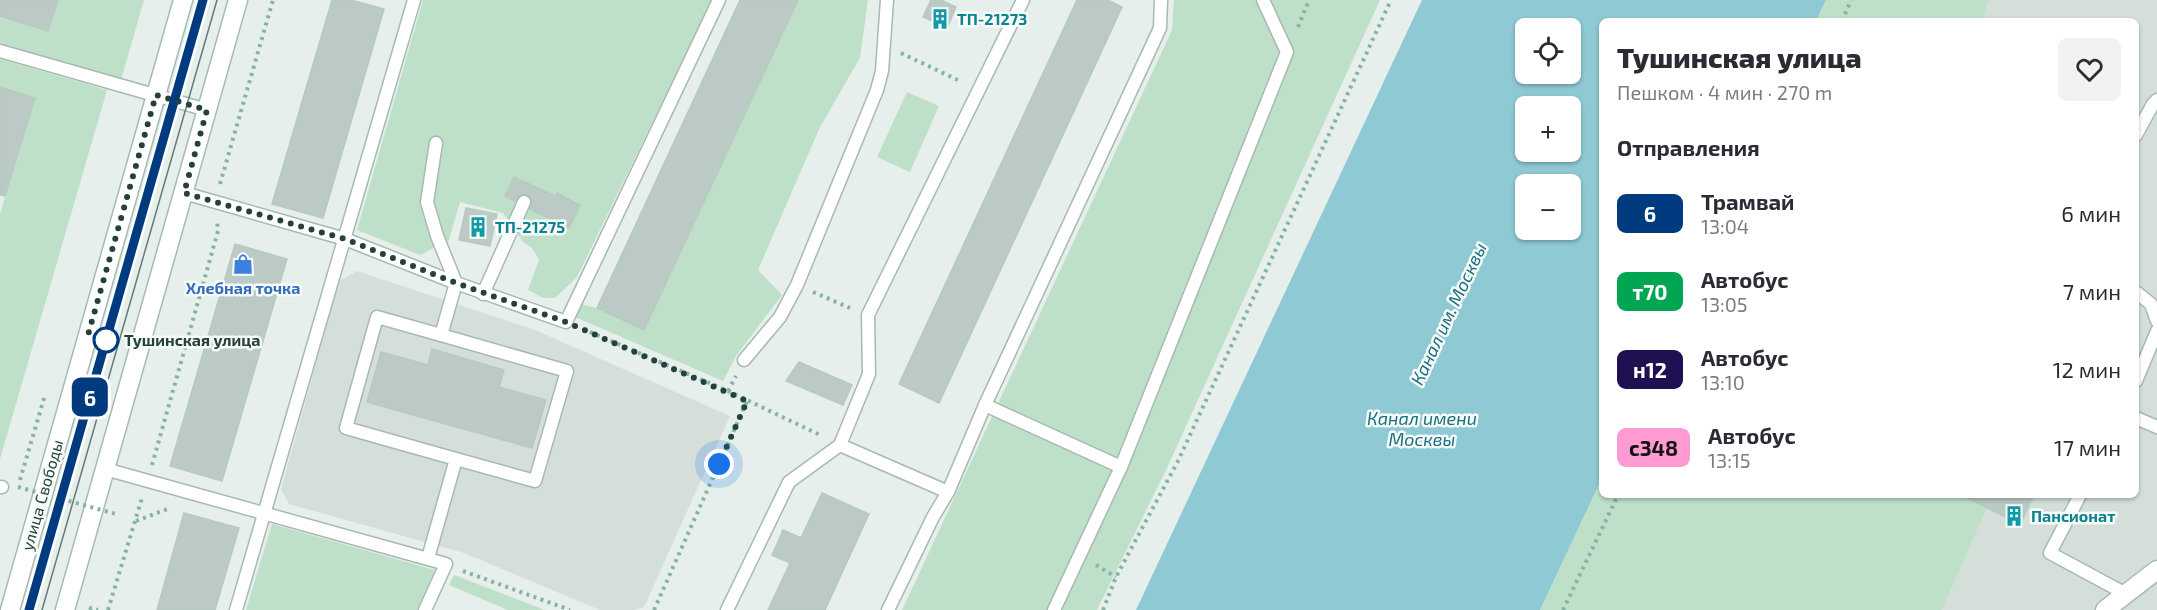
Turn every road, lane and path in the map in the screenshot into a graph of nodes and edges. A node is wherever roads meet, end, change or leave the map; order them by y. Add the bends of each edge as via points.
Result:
1 (183, 0) edge
2 (238, 0) edge
3 (273, 0) edge
4 (414, 0) edge
5 (719, 0) edge
6 (887, 0) edge
7 (1023, 0) edge
8 (1161, 0) edge
9 (1263, 0) edge
10 (1391, 0) edge
11 (1851, 0) edge
12 (1843, 18) edge
13 (884, 45) junction
14 (0, 51) edge
15 (979, 90) junction
16 (156, 95) junction
17 (2157, 100) edge
18 (207, 110) junction
19 (2139, 130) edge
20 (436, 143) dead end
21 (184, 193) junction
22 (215, 202) junction
23 (524, 202) dead end
24 (345, 239) junction
25 (456, 283) junction
26 (812, 291) dead end
27 (483, 294) junction
28 (2139, 294) edge
29 (840, 303) dead end
30 (2157, 321) edge
31 (566, 322) junction
32 (2157, 331) edge
33 (441, 335) junction
34 (744, 360) dead end
35 (2139, 374) edge
36 (45, 395) dead end
37 (747, 401) junction
38 (985, 405) junction
39 (2139, 419) edge
40 (2157, 427) edge
41 (840, 445) junction
42 (456, 459) junction
43 (152, 466) dead end
44 (1121, 467) junction
45 (105, 469) junction
46 (145, 488) dead end
47 (948, 492) junction
48 (1617, 498) edge
49 (2078, 498) edge
50 (264, 513) junction
51 (116, 514) dead end
52 (428, 558) junction
53 (446, 564) junction
54 (2157, 570) edge
55 (2126, 594) junction
56 (10, 610) edge
57 (65, 610) edge
58 (90, 610) edge
59 (98, 610) edge
60 (108, 610) edge
61 (236, 610) edge
62 (425, 610) edge
63 (570, 610) edge
64 (654, 610) edge
65 (727, 610) edge
66 (888, 610) edge
67 (1054, 610) edge
68 (1103, 610) edge
69 (1563, 610) edge
70 (2105, 610) edge

1 - 16 main road, улица Свободы
2 - 18 main road
3 - 22 path
4 - 24 lane
5 - 31 lane
6 - 13 lane
7 - 15 lane
8 - 38 lane via 1160,28
9 - 44 lane via 1287,52
10 - 68 path via 1178,461 1116,577
11 - 12 path
13 - 15 path
13 - 34 lane via 878,90 797,285 780,317
14 - 16 lane
15 - 41 lane via 868,315 869,374
16 - 18 lane
16 - 56 main road, улица Свободы
17 - 19 lane
18 - 21 main road
20 - 25 lane via 428,202
21 - 22 lane
21 - 45 main road
22 - 24 lane
22 - 43 path via 218,231
23 - 27 lane
24 - 25 lane
24 - 50 lane
25 - 27 lane
25 - 33 lane
26 - 29 path
27 - 31 lane
28 - 30 lane via 2151,304
31 - 37 path
32 - 35 lane
33 - 42 lane via 377,317 346,428
33 - 42 lane via 567,371 536,482
36 - 51 path, bridge via 18,487
37 - 41 path
37 - 64 path
38 - 44 lane
38 - 47 lane
39 - 40 lane
41 - 47 lane
41 - 65 lane via 789,482
42 - 52 lane
44 - 67 lane
45 - 50 lane
45 - 57 main road
46 - 60 path
47 - 66 lane
48 - 69 path
49 - 55 lane via 2050,553
50 - 52 lane
50 - 61 lane
52 - 53 lane
53 - 62 lane
53 - 63 path
54 - 55 main road
55 - 70 main road
58 - 59 path

